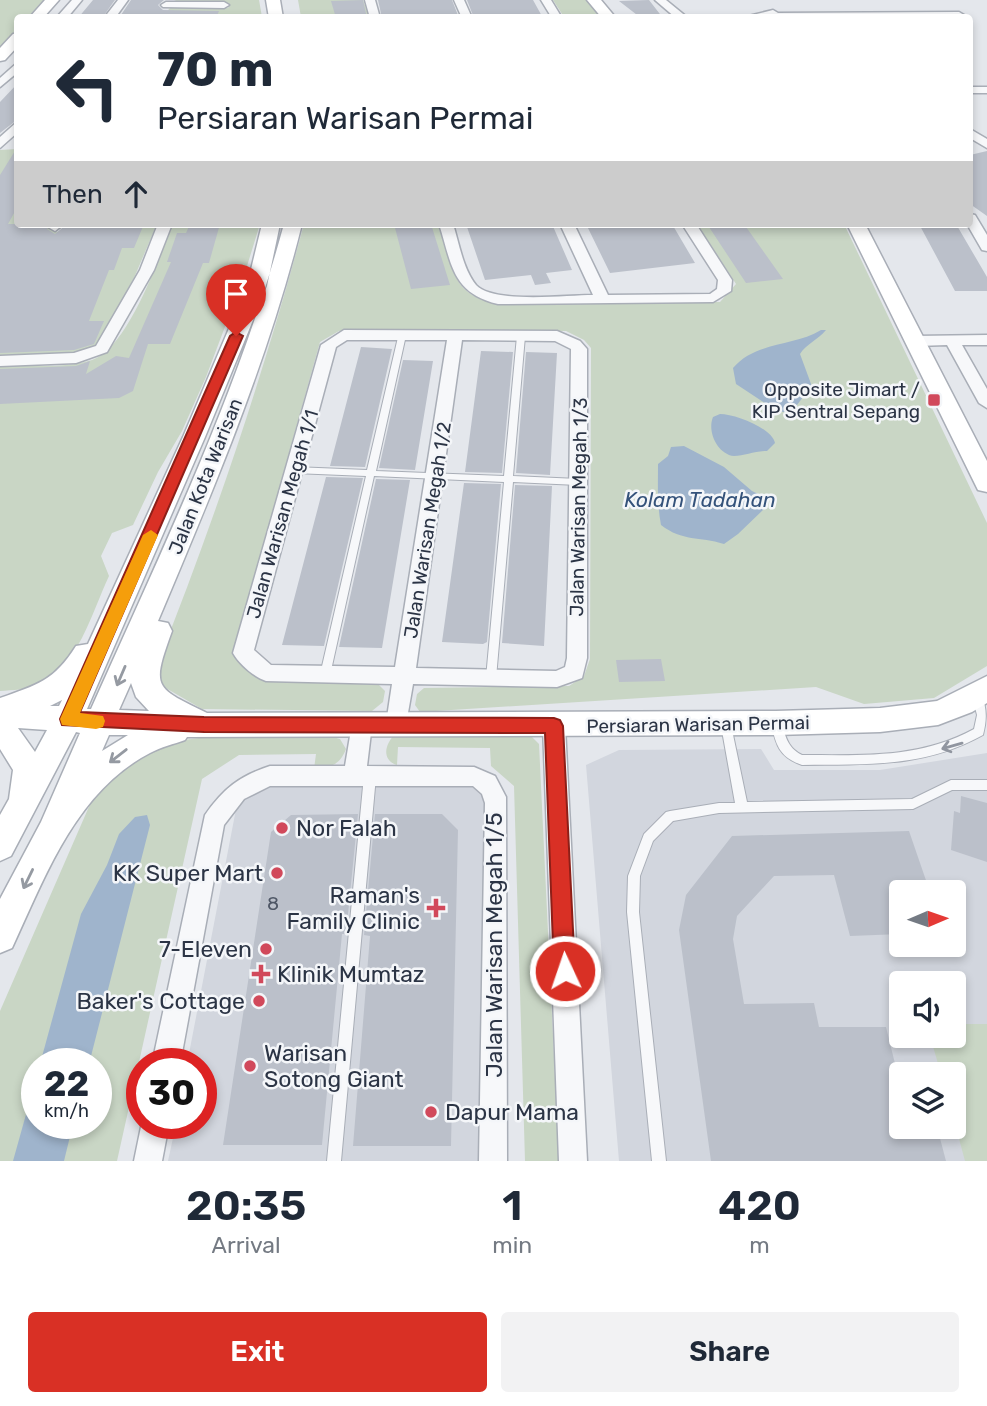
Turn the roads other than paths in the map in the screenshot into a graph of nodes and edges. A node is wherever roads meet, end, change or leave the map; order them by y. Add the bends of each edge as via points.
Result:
1 (51, 0) edge
2 (77, 0) edge
3 (123, 0) edge
4 (594, 0) edge
5 (660, 0) edge
6 (761, 0) edge
7 (167, 2) edge
8 (224, 5) dead end
9 (39, 14) edge
10 (65, 14) edge
11 (112, 14) edge
12 (606, 14) edge
13 (678, 14) edge
14 (776, 14) edge
15 (14, 41) edge
16 (0, 57) edge
17 (14, 69) edge
18 (0, 84) edge
19 (14, 129) edge
20 (975, 136) edge
21 (0, 145) edge
22 (987, 145) edge
23 (973, 223) edge
24 (163, 228) edge
25 (270, 228) edge
26 (292, 228) edge
27 (447, 228) edge
28 (569, 228) edge
29 (692, 228) edge
30 (858, 228) edge
31 (987, 247) edge
32 (603, 298) junction
33 (402, 335) junction
34 (455, 336) junction
35 (521, 336) junction
36 (557, 336) joint
37 (952, 340) junction
38 (987, 340) edge
39 (916, 341) junction
40 (329, 345) joint
41 (0, 361) edge
42 (987, 403) edge
43 (194, 438) junction
44 (217, 454) junction
45 (294, 470) junction
46 (370, 473) junction
47 (436, 476) junction
48 (510, 479) junction
49 (578, 482) junction
50 (987, 484) edge
51 (325, 675) junction
52 (404, 676) junction
53 (491, 678) junction
54 (982, 692) edge
55 (0, 712) edge
56 (68, 719) junction
57 (101, 722) junction
58 (361, 724) junction
59 (397, 724) junction
60 (204, 725) junction
61 (726, 725) junction
62 (554, 726) junction
63 (0, 727) edge
64 (362, 776) junction
65 (987, 785) edge
66 (23, 807) junction
67 (742, 808) junction
68 (56, 821) junction
69 (0, 846) edge
70 (0, 936) edge
71 (169, 1048) edge
72 (152, 1139) edge
73 (148, 1161) edge
74 (334, 1161) edge
75 (493, 1161) edge
76 (573, 1161) edge
77 (659, 1161) edge

1 - 9 street
2 - 10 street
3 - 11 street
4 - 12 street
5 - 13 street
6 - 14 street
7 - 8 street
15 - 16 street
17 - 18 street
19 - 21 street
20 - 22 street
23 - 31 street
24 - 41 street via 147,270 102,349 76,358
25 - 43 street, Jalan Kota Warisan via 257,286
26 - 44 street, Jalan Kota Warisan via 275,293
27 - 32 street via 474,291 498,300
28 - 32 street
29 - 32 street via 725,280 724,291 713,298
30 - 39 street
33 - 34 street
33 - 40 street via 344,335
33 - 46 lane
34 - 35 street
34 - 47 street, Jalan Warisan Megah 1/2
35 - 36 street
35 - 48 lane
36 - 49 street, Jalan Warisan Megah 1/3 via 579,349
37 - 38 street
37 - 39 street
37 - 42 street
39 - 50 street
40 - 45 street, Jalan Warisan Megah 1/1
43 - 55 street via 151,512 76,671 57,691
43 - 56 street, Jalan Kota Warisan
44 -> 57 street, Jalan Kota Warisan
44 - 60 street via 201,522 143,682 156,701
45 - 46 lane
45 - 51 street, Jalan Warisan Megah 1/1 via 243,653 266,673
46 - 47 lane
46 - 51 lane
47 - 48 lane
47 - 52 street, Jalan Warisan Megah 1/2
48 - 49 lane
48 - 53 lane
49 - 53 street, Jalan Warisan Megah 1/3 via 575,672 558,679
51 - 52 street
52 - 53 street
52 - 59 street, Jalan Warisan Megah 1/2
54 - 61 street, Persiaran Warisan Permai via 950,709 918,716
55 - 56 street
56 - 57 street
56 - 66 street
57 - 60 street
57 - 68 street, Jalan Kota Warisan
58 - 59 street, Persiaran Warisan Permai
58 - 60 street, Persiaran Warisan Permai
58 - 64 street
59 - 62 street, Persiaran Warisan Permai
60 -> 68 street via 140,741 122,751
61 - 62 street, Persiaran Warisan Permai
61 - 67 lane
62 - 76 street
63 - 66 street via 28,770
64 - 71 street, Jalan Warisan Megah 1/5 via 270,776 246,783 229,799 213,822
64 - 74 lane
64 - 75 street, Jalan Warisan Megah 1/5 via 468,775 483,778 492,788 496,803
65 - 67 lane via 951,786 913,804
66 - 69 street
67 - 77 lane via 670,816 648,838 634,876
68 -> 70 street
72 - 73 street

